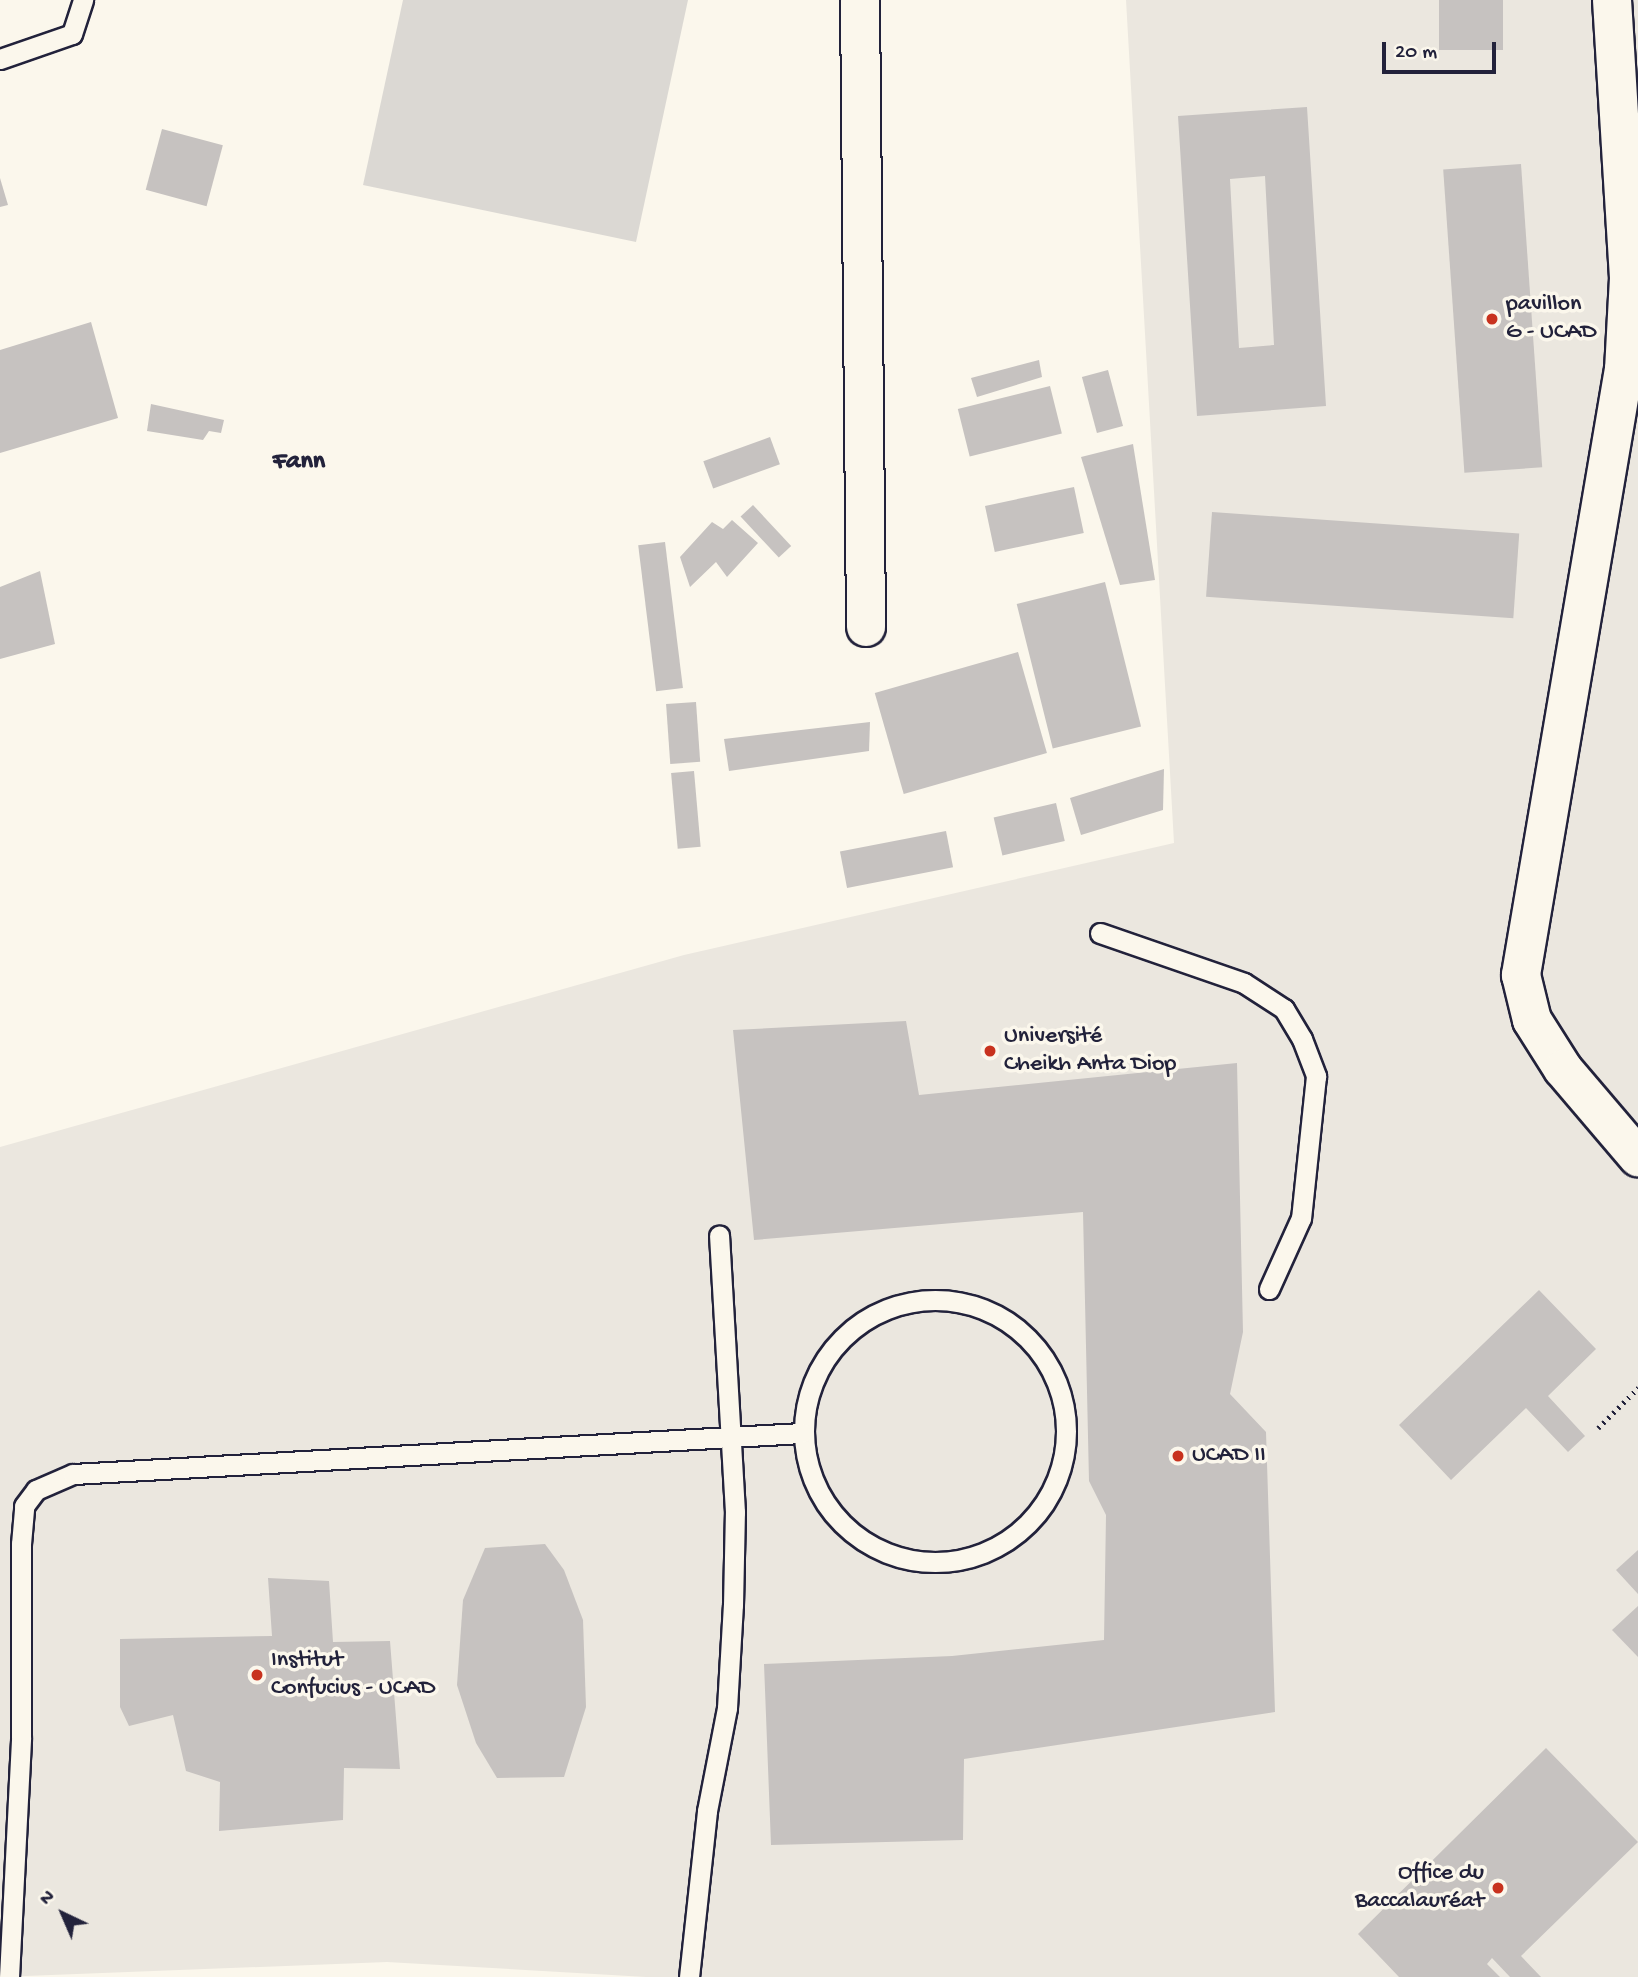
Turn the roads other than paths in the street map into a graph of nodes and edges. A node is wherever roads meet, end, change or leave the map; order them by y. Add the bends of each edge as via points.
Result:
1 (83, 0) edge
2 (860, 0) edge
3 (1612, 0) edge
4 (0, 59) edge
5 (1631, 370) edge
6 (866, 627) dead end
7 (1100, 933) dead end
8 (1638, 1157) edge
9 (719, 1235) dead end
10 (1269, 1289) dead end
11 (802, 1433) junction
12 (732, 1436) junction
13 (9, 1977) edge
14 (689, 1977) edge

1 - 4 lane via 72,34
2 - 6 street
3 - 5 street
5 - 8 street via 1521,975 1532,1020 1563,1069
7 - 10 lane via 1244,983 1284,1009 1302,1039 1316,1076 1301,1218
9 - 12 lane
11 - 11 lane via 816,1490 853,1535 906,1560 936,1563 993,1549 1039,1512 1054,1486 1067,1429 1058,1385 1037,1347 991,1311 934,1299 876,1313 831,1350 812,1385
11 - 12 lane
12 - 13 lane via 73,1474 36,1490 24,1506 21,1737
12 - 14 lane via 727,1708 707,1811

